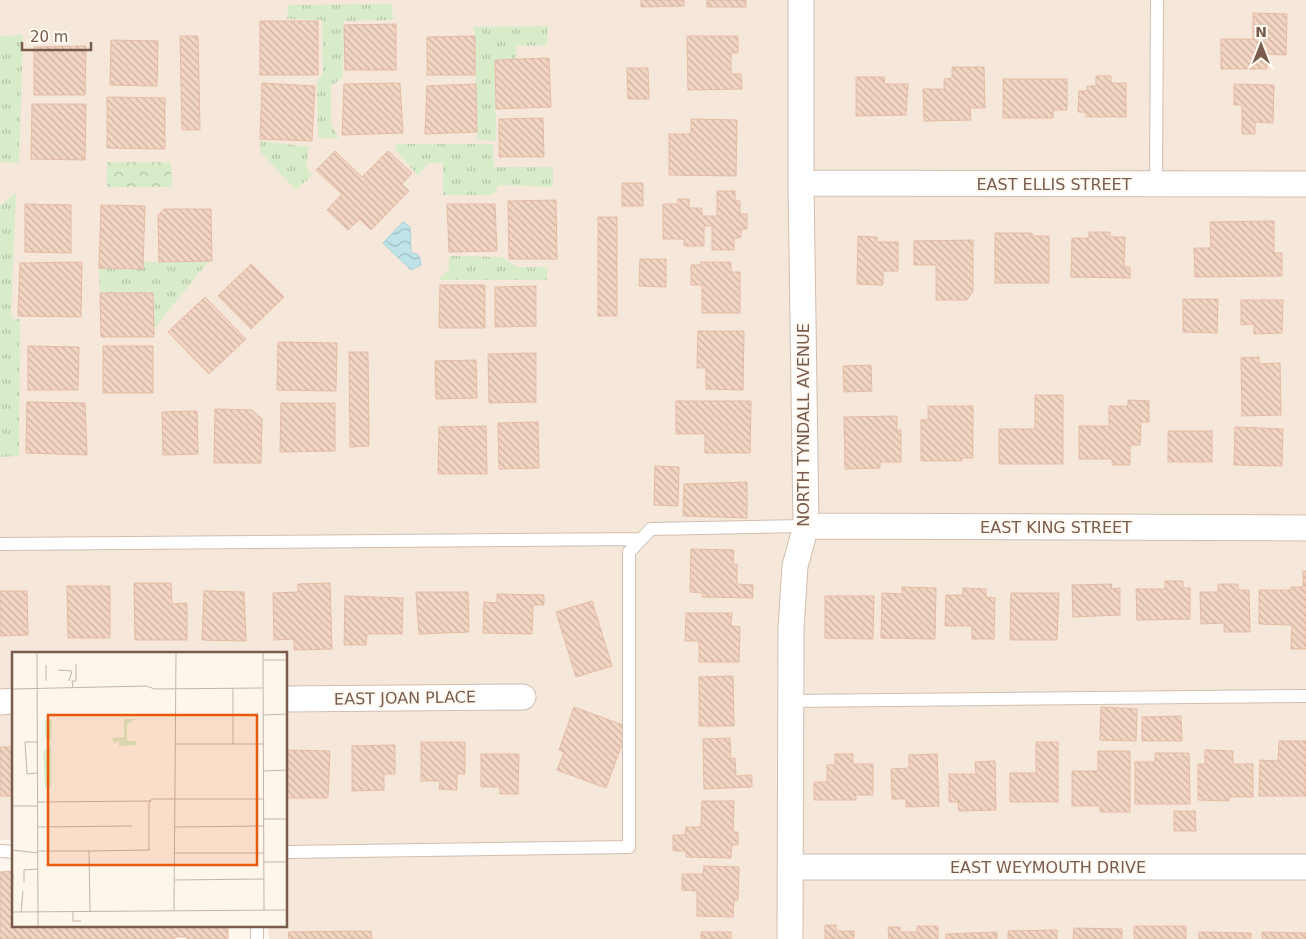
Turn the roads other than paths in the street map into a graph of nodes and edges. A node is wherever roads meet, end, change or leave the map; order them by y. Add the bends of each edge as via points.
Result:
1 (801, 0) edge
2 (1157, 0) edge
3 (801, 183) junction
4 (1156, 184) junction
5 (1306, 184) edge
6 (806, 526) junction
7 (1306, 528) edge
8 (642, 539) junction
9 (0, 544) edge
10 (1306, 696) edge
11 (523, 697) dead end
12 (288, 699) edge
13 (790, 701) junction
14 (288, 852) edge
15 (791, 867) junction
16 (1306, 867) edge
17 (257, 926) edge
18 (257, 939) edge
19 (790, 939) edge

1 - 3 street, NORTH TYNDALL AVENUE
2 - 4 lane
3 - 4 street, EAST ELLIS STREET
3 - 6 street, NORTH TYNDALL AVENUE
4 - 5 street, EAST ELLIS STREET
6 - 7 street, EAST KING STREET
6 - 8 lane via 651,529
6 - 13 street, NORTH TYNDALL AVENUE via 795,566
8 - 9 lane
8 - 14 lane via 630,552 628,847
10 - 13 lane
11 - 12 street, EAST JOAN PLACE
13 - 15 street, NORTH TYNDALL AVENUE
15 - 16 street, EAST WEYMOUTH DRIVE
15 - 19 street, NORTH TYNDALL AVENUE
17 - 18 lane

